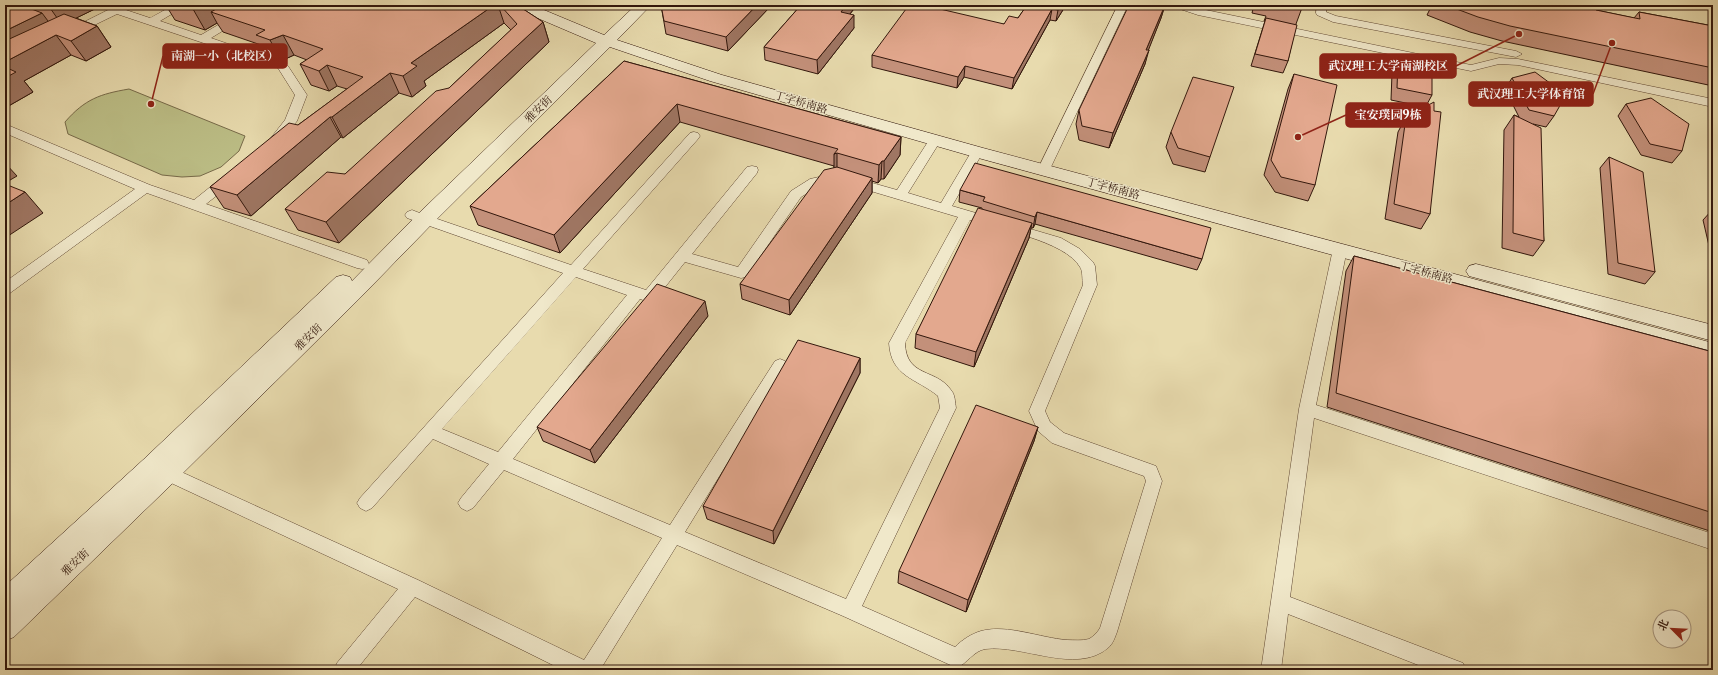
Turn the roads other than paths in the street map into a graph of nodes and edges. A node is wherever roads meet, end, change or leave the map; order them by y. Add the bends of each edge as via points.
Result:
1 (182, 5) edge
2 (260, 5) edge
3 (519, 5) edge
4 (549, 5) edge
5 (627, 5) edge
6 (644, 5) edge
7 (1123, 5) edge
8 (1178, 5) edge
9 (1322, 5) edge
10 (151, 22) junction
11 (66, 33) edge
12 (605, 35) junction
13 (202, 39) junction
14 (1713, 93) edge
15 (1713, 104) edge
16 (5, 128) edge
17 (694, 136) dead end
18 (935, 140) junction
19 (270, 145) edge
20 (977, 152) junction
21 (1047, 164) junction
22 (752, 170) dead end
23 (236, 173) edge
24 (145, 188) junction
25 (900, 195) junction
26 (195, 206) junction
27 (944, 208) junction
28 (966, 215) junction
29 (418, 217) junction
30 (1340, 249) junction
31 (682, 256) junction
32 (362, 264) junction
33 (574, 271) junction
34 (5, 289) edge
35 (637, 293) junction
36 (1713, 333) edge
37 (1713, 351) edge
38 (780, 365) dead end
39 (1307, 409) junction
40 (430, 431) junction
41 (501, 461) junction
42 (160, 470) junction
43 (366, 503) dead end
44 (467, 503) dead end
45 (674, 535) junction
46 (1713, 542) edge
47 (412, 586) junction
48 (1281, 602) junction
49 (5, 603) edge
50 (850, 610) junction
51 (5, 628) edge
52 (344, 670) edge
53 (584, 670) edge
54 (589, 670) edge
55 (1271, 670) edge
56 (1456, 670) edge

1 - 10 street
2 - 13 street
3 - 12 main road, 丁字桥南路
4 - 12 main road, 丁字桥南路
5 - 12 main road
6 - 12 main road
7 - 21 street
8 - 15 street via 1471,68 1499,61 1518,62
9 - 14 street via 1321,14 1333,19
10 - 11 street via 116,10
10 - 13 street
12 - 18 main road, 丁字桥南路 via 716,78
12 - 21 main road, 丁字桥南路
12 - 29 main road, 雅安街
13 - 19 street via 282,66 301,95 291,121
16 - 24 street
17 - 33 street
18 - 20 main road, 丁字桥南路
18 - 25 street
20 - 21 main road, 丁字桥南路
20 - 27 street
21 - 30 main road, 丁字桥南路
21 - 36 main road, 丁字桥南路
22 - 31 street
23 - 26 street
24 - 26 street
24 - 34 street
25 - 27 street
25 - 31 street via 837,177 826,178 810,183 796,194 741,273
26 - 32 street
27 - 28 street
28 - 50 street via 897,344 897,355 903,366 945,393 948,408
28 - 50 street via 1056,241 1075,252 1088,266 1090,285 1037,411 1040,421 1047,431 1058,438 1150,471 1154,481 1108,632 1100,643 1087,649 1073,650 1001,639 982,640 957,658
29 - 32 main road, 雅安街
29 - 33 street
29 - 42 main road, 雅安街 via 352,294
30 - 37 main road, 丁字桥南路
30 - 39 street
31 - 35 street via 649,297
32 - 42 main road, 雅安街
33 - 35 street
33 - 40 street
35 - 41 street
38 - 45 street
39 - 46 street
39 - 48 street
40 - 41 street
40 - 43 street
41 - 44 street
41 - 45 street
42 - 47 street
42 - 49 main road, 雅安街
42 - 51 main road, 雅安街
45 - 50 street
45 - 54 street
47 - 52 street
47 - 53 street
48 - 55 street
48 - 56 street

